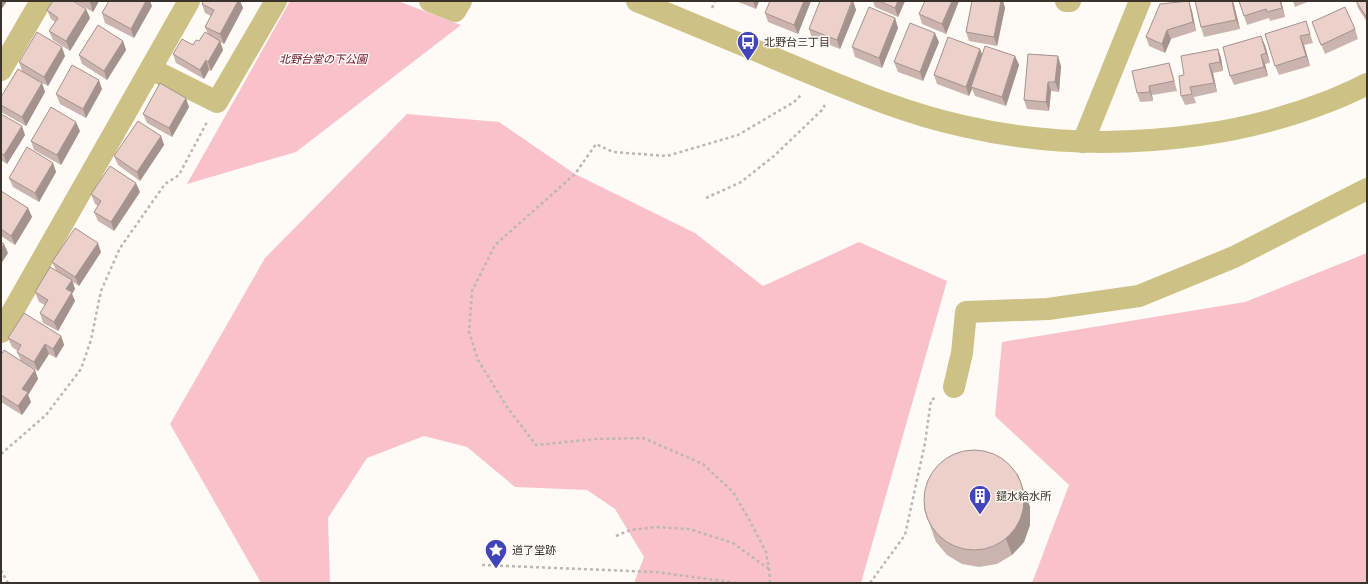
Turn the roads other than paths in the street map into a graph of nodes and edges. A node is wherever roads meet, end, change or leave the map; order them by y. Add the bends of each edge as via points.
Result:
1 (41, 1) edge
2 (189, 1) edge
3 (276, 1) edge
4 (430, 1) edge
5 (461, 1) edge
6 (637, 1) edge
7 (1066, 1) edge
8 (1070, 1) edge
9 (1140, 1) edge
10 (151, 69) junction
11 (1, 70) edge
12 (1367, 84) edge
13 (1083, 142) junction
14 (1367, 189) edge
15 (1, 332) edge
16 (954, 386) road end

1 - 11 street
2 - 10 street
3 - 10 street via 217,102
4 - 5 street via 455,11
6 - 13 street via 912,113 1019,137
7 - 8 street
9 - 13 street
10 - 15 street
12 - 13 street via 1303,112 1231,131 1170,139
14 - 16 street via 1234,257 1139,296 1048,310 966,312 962,354

